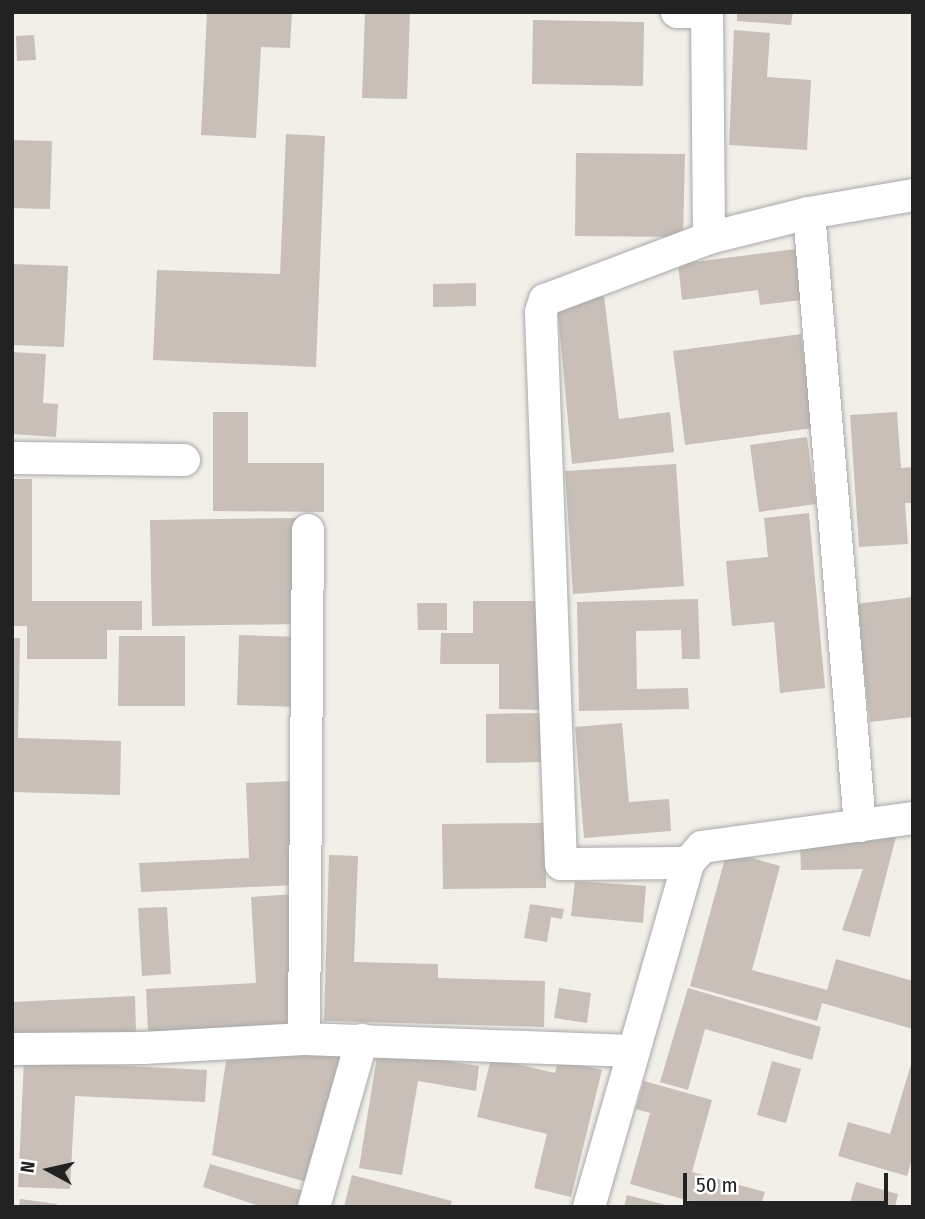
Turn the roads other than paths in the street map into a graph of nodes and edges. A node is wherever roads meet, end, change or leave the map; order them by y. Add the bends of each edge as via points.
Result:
1 (697, 13) edge
2 (913, 195) edge
3 (809, 212) junction
4 (709, 239) junction
5 (12, 458) edge
6 (184, 460) dead end
7 (308, 530) dead end
8 (913, 818) edge
9 (860, 826) junction
10 (688, 863) junction
11 (303, 1039) junction
12 (362, 1040) junction
13 (12, 1049) edge
14 (634, 1051) junction
15 (314, 1207) edge
16 (589, 1207) edge

1 - 4 street
2 - 3 street
3 - 4 street
3 - 9 street
4 - 10 street via 545,300 541,313 561,864
5 - 6 street
7 - 11 street
8 - 9 street
9 - 10 street via 702,846
10 - 14 street
11 - 12 street
11 - 13 street
12 - 14 street
12 - 15 street
14 - 16 street

